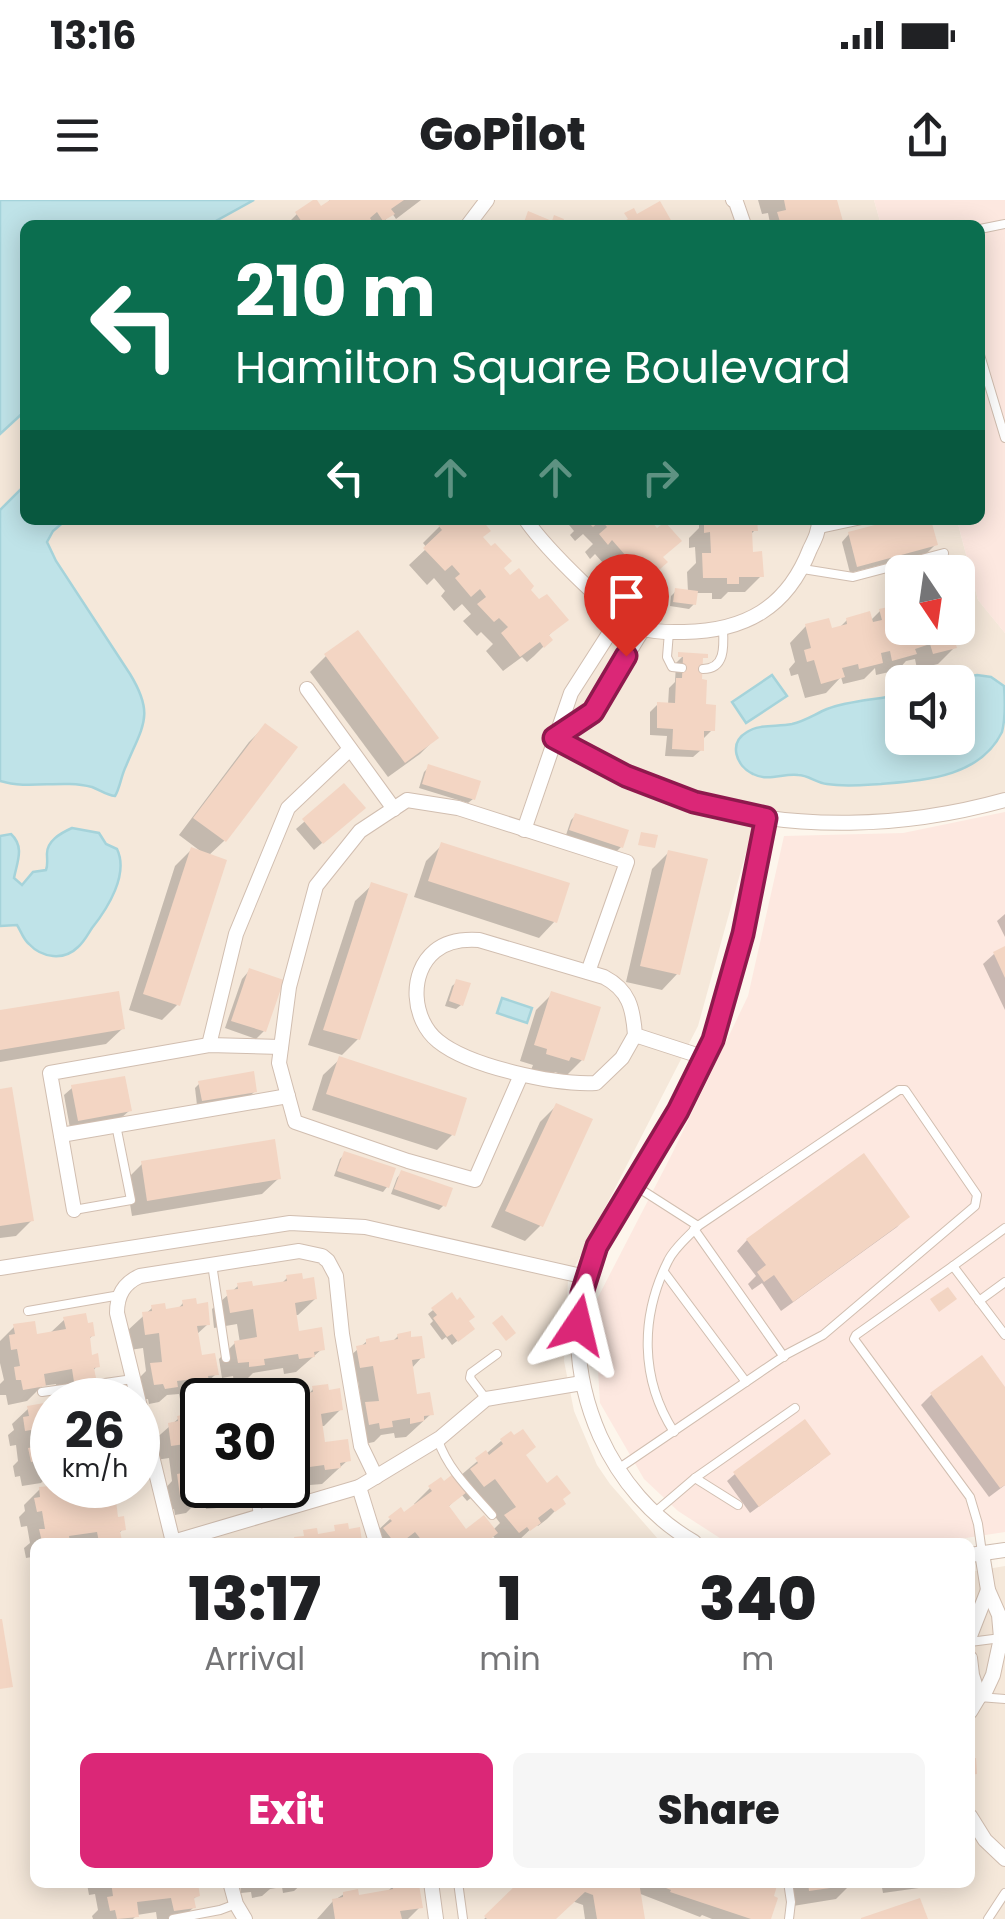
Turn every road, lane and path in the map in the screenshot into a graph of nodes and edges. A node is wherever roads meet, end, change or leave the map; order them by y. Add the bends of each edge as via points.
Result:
1 (487, 200) edge
2 (472, 220) edge
3 (985, 372) edge
4 (1005, 438) edge
5 (530, 525) edge
6 (819, 525) edge
7 (944, 553) dead end
8 (802, 569) junction
9 (621, 615) junction
10 (643, 629) junction
11 (723, 630) junction
12 (669, 632) junction
13 (682, 668) dead end
14 (703, 668) dead end
15 (307, 689) dead end
16 (554, 738) junction
17 (350, 749) junction
18 (1005, 800) edge
19 (394, 809) junction
20 (766, 818) junction
21 (524, 830) junction
22 (588, 972) junction
23 (635, 1035) junction
24 (209, 1045) junction
25 (281, 1047) junction
26 (706, 1058) junction
27 (521, 1075) junction
28 (288, 1096) junction
29 (116, 1125) junction
30 (61, 1135) junction
31 (634, 1185) junction
32 (74, 1210) joint
33 (696, 1228) junction
34 (1005, 1228) edge
35 (212, 1264) junction
36 (952, 1266) junction
37 (0, 1268) edge
38 (664, 1272) junction
39 (586, 1277) junction
40 (1005, 1282) edge
41 (120, 1295) junction
42 (979, 1301) junction
43 (28, 1311) dead end
44 (1005, 1335) edge
45 (497, 1354) dead end
46 (784, 1356) junction
47 (226, 1358) dead end
48 (133, 1378) edge
49 (746, 1382) junction
50 (582, 1383) junction
51 (486, 1398) junction
52 (795, 1408) dead end
53 (674, 1432) junction
54 (438, 1440) junction
55 (618, 1469) junction
56 (376, 1477) junction
57 (696, 1478) junction
58 (358, 1487) junction
59 (160, 1505) edge
60 (738, 1505) dead end
61 (257, 1508) edge
62 (654, 1513) junction
63 (492, 1515) dead end
64 (258, 1517) junction
65 (171, 1538) edge
66 (186, 1538) edge
67 (375, 1538) edge
68 (685, 1538) edge
69 (1005, 1550) edge
70 (976, 1554) edge
71 (988, 1590) junction
72 (975, 1625) edge
73 (1001, 1638) junction
74 (975, 1639) edge
75 (975, 1684) edge
76 (979, 1697) junction
77 (1005, 1699) edge
78 (975, 1704) edge
79 (975, 1824) edge
80 (1005, 1859) edge
81 (232, 1888) edge
82 (431, 1888) edge
83 (459, 1888) edge
84 (789, 1888) edge
85 (1005, 1894) edge
86 (236, 1904) junction
87 (173, 1919) edge
88 (245, 1919) edge
89 (436, 1919) edge
90 (463, 1919) edge
91 (789, 1919) edge
92 (988, 1919) edge

1 - 2 street
3 - 4 lane
5 - 9 street
6 - 8 street
7 - 8 lane via 853,577
8 - 11 street via 768,609
9 - 10 street
9 - 16 street via 571,693
10 - 12 street
10 - 16 street via 593,712
11 - 12 street
11 - 14 lane via 720,662
12 - 13 lane via 667,658
15 - 17 street
16 - 20 street via 643,783
16 - 21 street
17 - 19 street
17 - 24 street via 288,808 236,934
18 - 20 street via 908,820
19 - 21 street via 407,800 441,805
19 - 25 street via 360,832 316,886 288,988
20 - 26 street via 743,934
21 - 22 street via 627,862
22 - 23 street via 619,985
22 - 27 street via 480,940 436,949 424,963 416,985 422,1024 462,1055
23 - 26 street
23 - 27 street via 596,1083
24 - 25 street
24 - 30 street via 50,1072
25 - 28 street
26 - 31 street
27 - 28 street via 475,1180 296,1122
28 - 29 street
29 - 30 street
29 - 32 lane via 131,1200
30 - 32 street
31 - 33 lane
31 - 39 street
33 - 38 lane
33 - 46 lane
33 - 46 lane via 899,1090 978,1195 975,1206 823,1335
34 - 36 lane
35 - 41 street via 140,1276
35 - 47 lane
35 - 56 street via 299,1251 328,1262 336,1276 361,1446
36 - 42 lane
36 - 70 lane via 854,1338 970,1497 978,1524
37 - 39 street via 290,1223 365,1226
38 - 49 lane
38 - 53 lane via 646,1342 660,1410
39 - 50 street via 578,1325
40 - 42 lane
41 - 43 lane
41 - 48 street via 117,1312
42 - 44 lane
45 - 51 lane via 470,1378
46 - 49 lane
49 - 53 lane
50 - 51 street
50 - 55 street
51 - 54 street
52 - 57 lane
53 - 55 lane
54 - 56 street
54 - 63 lane via 454,1472
55 - 62 street
56 - 58 street
57 - 60 lane
57 - 62 lane
58 - 64 street
58 - 67 street
59 - 65 street
61 - 64 lane
62 - 68 street
64 - 66 street
69 - 70 street
70 - 71 street
71 - 72 street
71 - 73 street
73 - 74 lane
73 - 76 street via 993,1675
75 - 76 street
76 - 77 lane
76 - 78 street
79 - 80 street
81 - 86 street
82 - 89 street
83 - 90 lane
84 - 91 lane
85 - 92 lane
86 - 87 lane
86 - 88 street

